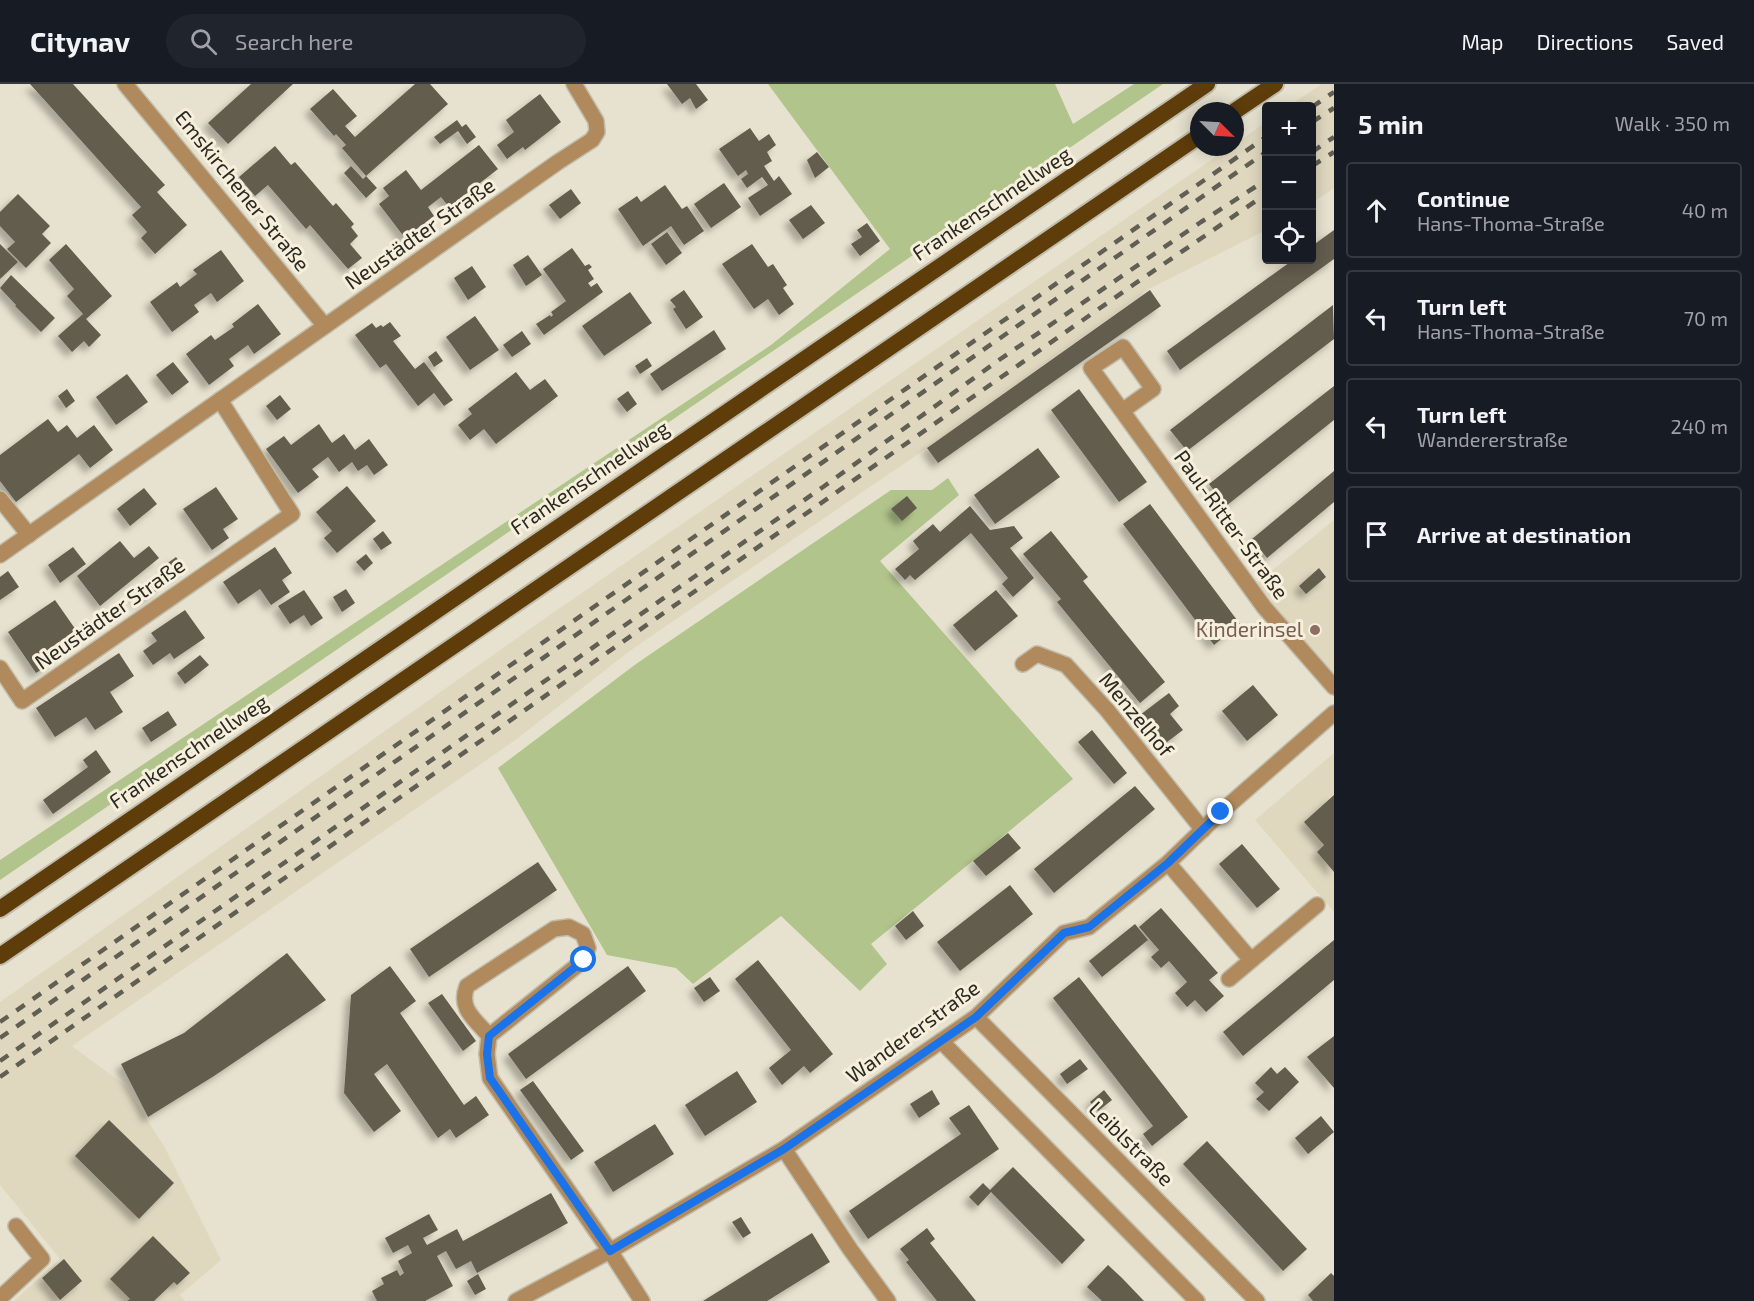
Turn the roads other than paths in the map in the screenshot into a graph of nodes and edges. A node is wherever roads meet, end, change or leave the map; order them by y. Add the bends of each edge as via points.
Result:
1 (125, 84) edge
2 (574, 84) edge
3 (1207, 84) edge
4 (1275, 84) edge
5 (1244, 105) edge
6 (1190, 142) edge
7 (325, 326) junction
8 (220, 400) junction
9 (1122, 411) dead end
10 (0, 499) edge
11 (29, 535) junction
12 (0, 555) edge
13 (1023, 664) dead end
14 (0, 668) edge
15 (1334, 687) edge
16 (1334, 713) edge
17 (1203, 830) junction
18 (1168, 863) junction
19 (1317, 905) dead end
20 (0, 909) edge
21 (0, 956) edge
22 (1251, 960) junction
23 (1229, 979) dead end
24 (976, 1017) junction
25 (489, 1036) junction
26 (941, 1041) junction
27 (784, 1149) junction
28 (16, 1226) dead end
29 (610, 1251) junction
30 (0, 1298) edge
31 (516, 1301) edge
32 (642, 1301) edge
33 (888, 1301) edge
34 (1197, 1301) edge
35 (1257, 1301) edge

1 - 7 street, Emskirchener Straße
2 - 7 street, Neustädter Straße via 596,121 597,132 592,140
3 - 20 highway, Frankenschnellweg
4 - 5 highway
6 - 21 highway
7 - 8 street, Neustädter Straße
8 - 11 street, Neustädter Straße
8 - 14 street, Neustädter Straße via 292,514 22,701
9 - 15 street, Paul-Ritter-Straße via 1264,607
10 - 11 street
11 - 12 street, Neustädter Straße
13 - 17 street, Menzelhof via 1037,654 1066,664
16 - 17 street, Wandererstraße
17 - 18 street, Wandererstraße
18 - 22 street
18 - 24 street, Wandererstraße via 1089,927 1064,933
19 - 22 street
22 - 23 street
24 - 26 street, Wandererstraße
24 - 35 street, Leiblstraße
25 - 25 street via 584,960 588,948 583,934 569,927 554,929 467,986 463,998 466,1009
25 - 29 street via 490,1078
26 - 27 street, Wandererstraße
26 - 34 street
27 - 29 street, Wandererstraße
27 - 33 street
28 - 30 street via 42,1259
29 - 31 street, Wandererstraße
29 - 32 street

